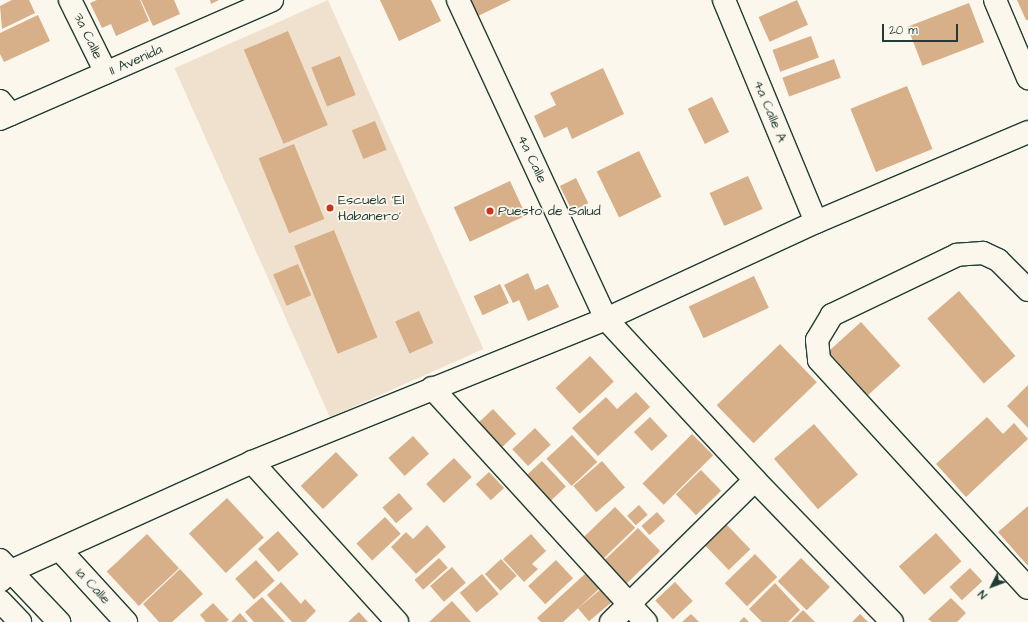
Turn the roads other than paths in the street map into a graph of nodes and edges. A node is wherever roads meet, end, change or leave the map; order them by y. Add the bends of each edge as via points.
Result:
1 (70, 0) edge
2 (272, 0) edge
3 (458, 0) edge
4 (724, 0) edge
5 (995, 0) edge
6 (106, 73) junction
7 (1028, 78) edge
8 (4, 112) edge
9 (1028, 132) edge
10 (816, 222) junction
11 (1028, 290) edge
12 (606, 318) junction
13 (432, 388) junction
14 (252, 462) junction
15 (755, 480) junction
16 (60, 550) junction
17 (4, 571) edge
18 (1028, 588) edge
19 (0, 601) edge
20 (630, 604) junction
21 (20, 622) edge
22 (59, 622) edge
23 (126, 622) edge
24 (397, 622) edge
25 (611, 622) edge
26 (646, 622) edge
27 (892, 622) edge

1 - 6 street, 3a Calle
2 - 6 street, 11 Avenida
3 - 12 street, 4a Calle
4 - 10 street, 4a Calle A
5 - 7 street
6 - 8 street, 11 Avenida
9 - 10 street
10 - 12 street
11 - 18 street via 998,260 983,253 957,255 832,315 816,340 819,360
12 - 13 street
12 - 15 street, 4a Calle
13 - 14 street
13 - 20 street
14 - 16 street
14 - 24 street
15 - 20 street
15 - 27 street, 4a Calle
16 - 17 street
16 - 23 street, 1a Calle
17 - 22 street
19 - 21 street
20 - 25 street
20 - 26 street

